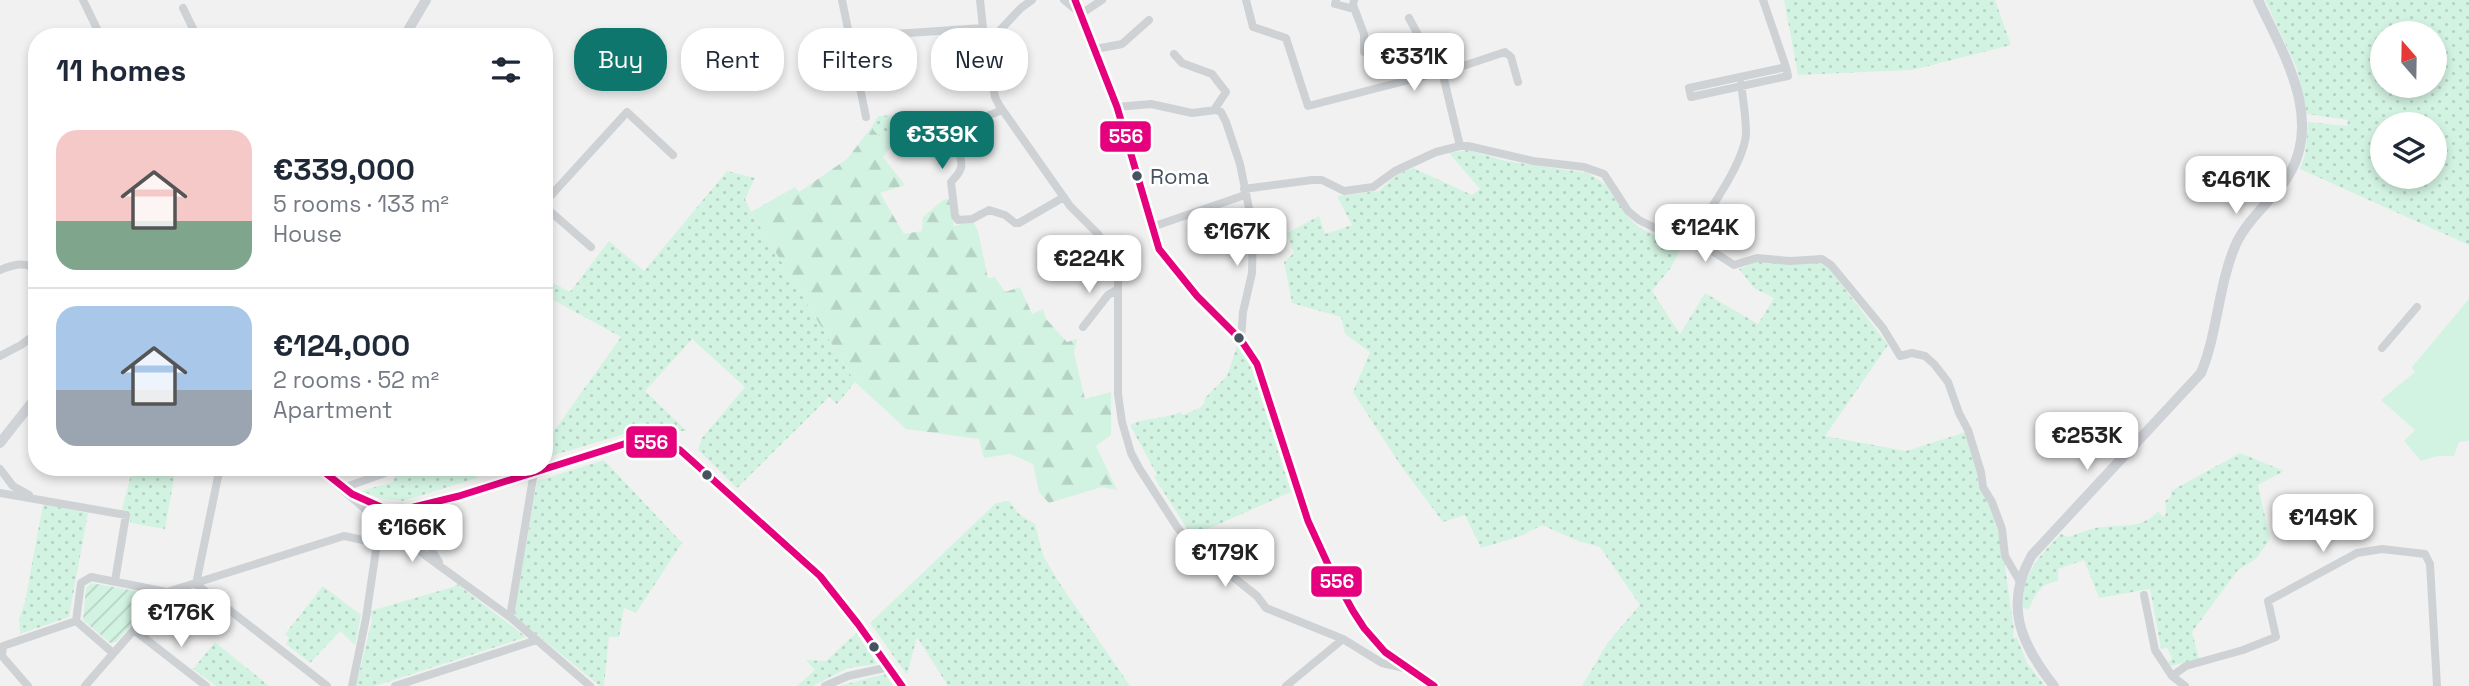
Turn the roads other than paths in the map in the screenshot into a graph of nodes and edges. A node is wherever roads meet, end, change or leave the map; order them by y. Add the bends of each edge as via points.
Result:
1 (83, 0) edge
2 (426, 0) edge
3 (842, 0) edge
4 (980, 0) edge
5 (1032, 0) edge
6 (1064, 0) edge
7 (1075, 0) edge
8 (1102, 0) edge
9 (1246, 0) edge
10 (1336, 0) edge
11 (1763, 0) edge
12 (2258, 0) edge
13 (1354, 4) edge
14 (183, 8) dead end
15 (1081, 14) junction
16 (1409, 18) dead end
17 (1149, 20) dead end
18 (97, 28) edge
19 (193, 28) edge
20 (409, 28) edge
21 (847, 28) edge
22 (983, 28) edge
23 (1002, 28) edge
24 (1096, 49) junction
25 (1364, 52) dead end
26 (1174, 54) dead end
27 (1440, 72) junction
28 (1518, 82) dead end
29 (1740, 82) junction
30 (860, 91) edge
31 (994, 91) edge
32 (1117, 107) junction
33 (1002, 110) junction
34 (1214, 110) junction
35 (866, 117) dead end
36 (962, 120) junction
37 (920, 122) dead end
38 (1460, 146) junction
39 (674, 155) dead end
40 (1245, 192) junction
41 (553, 194) edge
42 (1064, 197) junction
43 (553, 212) edge
44 (1152, 227) junction
45 (1692, 238) junction
46 (592, 247) dead end
47 (28, 265) edge
48 (0, 270) edge
49 (1118, 289) junction
50 (2417, 307) dead end
51 (1083, 327) dead end
52 (28, 339) edge
53 (1241, 340) junction
54 (2382, 348) dead end
55 (0, 356) edge
56 (28, 407) edge
57 (0, 443) edge
58 (553, 466) edge
59 (0, 468) edge
60 (218, 476) edge
61 (329, 476) edge
62 (377, 476) edge
63 (522, 476) edge
64 (533, 476) edge
65 (348, 491) junction
66 (0, 493) edge
67 (459, 496) junction
68 (35, 498) junction
69 (403, 510) junction
70 (406, 533) junction
71 (377, 543) junction
72 (443, 567) junction
73 (115, 578) junction
74 (2020, 580) junction
75 (196, 584) junction
76 (170, 591) junction
77 (2144, 595) dead end
78 (510, 617) junction
79 (72, 622) junction
80 (137, 632) junction
81 (1343, 639) junction
82 (537, 640) junction
83 (111, 656) junction
84 (889, 667) junction
85 (1407, 668) junction
86 (2172, 676) junction
87 (28, 686) edge
88 (85, 686) edge
89 (206, 686) edge
90 (327, 686) edge
91 (352, 686) edge
92 (395, 686) edge
93 (590, 686) edge
94 (825, 686) edge
95 (902, 686) edge
96 (1286, 686) edge
97 (1433, 686) edge
98 (2053, 686) edge
99 (2185, 686) edge
100 (2437, 686) edge

1 - 18 street
2 - 20 street
3 - 21 street
4 - 22 street
5 - 23 street
6 - 15 street
7 - 15 street
8 - 15 street
9 - 27 street via 1253,27 1286,37 1308,106
10 - 13 street via 1335,5
11 - 29 street via 1788,76
12 - 74 street via 2298,91 2302,125 2297,158 2285,181 2237,242 2200,373 2032,555
13 - 25 street via 1364,34
14 - 19 street
15 - 24 street
16 - 27 street
17 - 24 street via 1122,44
24 - 32 street
26 - 34 street via 1182,63 1212,74 1226,92
27 - 28 street via 1505,52 1511,57
27 - 38 street
29 - 29 street via 1691,97 1689,88
29 - 45 street via 1746,133 1741,155
30 - 35 street
31 - 33 street
32 - 34 street via 1151,104 1192,113
32 - 44 street
33 - 36 street
33 - 42 street
34 - 40 street via 1221,112 1226,122
36 - 37 street
36 - 42 street via 956,142 962,166 951,182 958,220 989,210 1020,223
38 - 40 street via 1395,171 1373,187 1344,191 1312,180
38 - 45 street via 1604,174 1639,220 1663,232
39 - 41 street via 627,112
40 - 44 street
40 - 53 street via 1254,228
42 - 49 street via 1107,246
43 - 46 street
44 - 53 street via 1159,249 1177,274
45 - 74 street via 1734,265 1757,258 1822,259 1883,328 1900,356 1925,356 1934,364 1948,382 1968,430 2006,556
47 - 48 street
49 - 51 street
49 - 81 street via 1118,394 1122,422 1139,468 1188,541 1266,608
50 - 54 street
52 - 55 street
53 - 85 street via 1257,364 1299,496 1331,571 1364,628
56 - 57 street
58 - 84 street via 640,440 680,450 821,576
59 - 68 street via 13,486
60 - 75 street
61 - 65 street
62 - 65 street
63 - 67 street
64 - 78 street
65 - 69 street via 383,508
65 - 70 street
66 - 68 street
67 - 69 street
67 - 70 street
68 - 73 street via 125,515
69 - 70 street via 393,520
69 - 70 street via 416,515
70 - 71 street
70 - 72 street
70 - 72 street via 431,551
71 - 75 street via 344,536
71 - 91 street
72 - 78 street
73 - 76 street
73 - 79 street via 91,577 81,583
74 - 98 street via 2018,618 2027,648
75 - 76 street
75 - 90 street
76 - 80 street
77 - 86 street via 2155,650
78 - 82 street
79 - 83 street
79 - 87 street via 3,646 2,656
80 - 83 street
80 - 89 street
81 - 85 street via 1382,663
81 - 96 street
82 - 92 street
82 - 93 street
83 - 88 street
84 - 94 street
84 - 95 street
85 - 97 street
86 - 99 street
86 - 100 street via 2186,666 2276,637 2268,601 2357,553 2382,549 2425,554 2430,564

